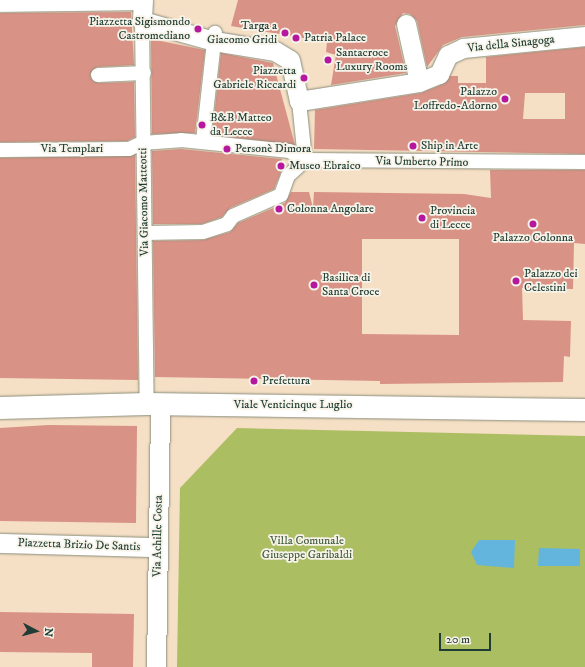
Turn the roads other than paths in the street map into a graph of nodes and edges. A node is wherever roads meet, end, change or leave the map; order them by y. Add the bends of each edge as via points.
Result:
1 (36, 2) edge
2 (0, 5) edge
3 (143, 8) edge
4 (406, 24) dead end
5 (585, 36) edge
6 (215, 37) junction
7 (144, 73) junction
8 (98, 74) dead end
9 (418, 82) junction
10 (299, 101) junction
11 (203, 141) junction
12 (142, 143) junction
13 (0, 150) edge
14 (305, 160) junction
15 (585, 162) edge
16 (145, 233) junction
17 (154, 404) junction
18 (0, 408) edge
19 (585, 410) edge
20 (0, 543) edge
21 (158, 547) junction
22 (156, 667) edge

1 - 2 street
1 - 3 street
3 - 6 street
3 - 7 street, Via Giacomo Matteotti
4 - 9 street
5 - 9 street, Via della Sinagoga via 463,48 448,55 439,74
6 - 10 street via 275,51 290,60
6 - 11 street
7 - 8 street
7 - 12 street, Via Giacomo Matteotti
9 - 10 street, Via della Sinagoga
10 - 14 street
11 - 12 street, Via Umberto Primo
11 - 14 street, Via Umberto Primo via 289,151
12 - 13 street, Via Templari via 129,149
12 - 16 street, Via Giacomo Matteotti
14 - 15 street, Via Umberto Primo
14 - 16 street via 288,176 281,195 233,216 227,224 203,232
16 - 17 street, Via Giacomo Matteotti
17 - 18 street, Viale Venticinque Luglio
17 - 19 street, Viale Venticinque Luglio
17 - 21 street, Via Achille Costa
20 - 21 street, Piazzetta Brizio De Santis
21 - 22 street, Via Achille Costa

